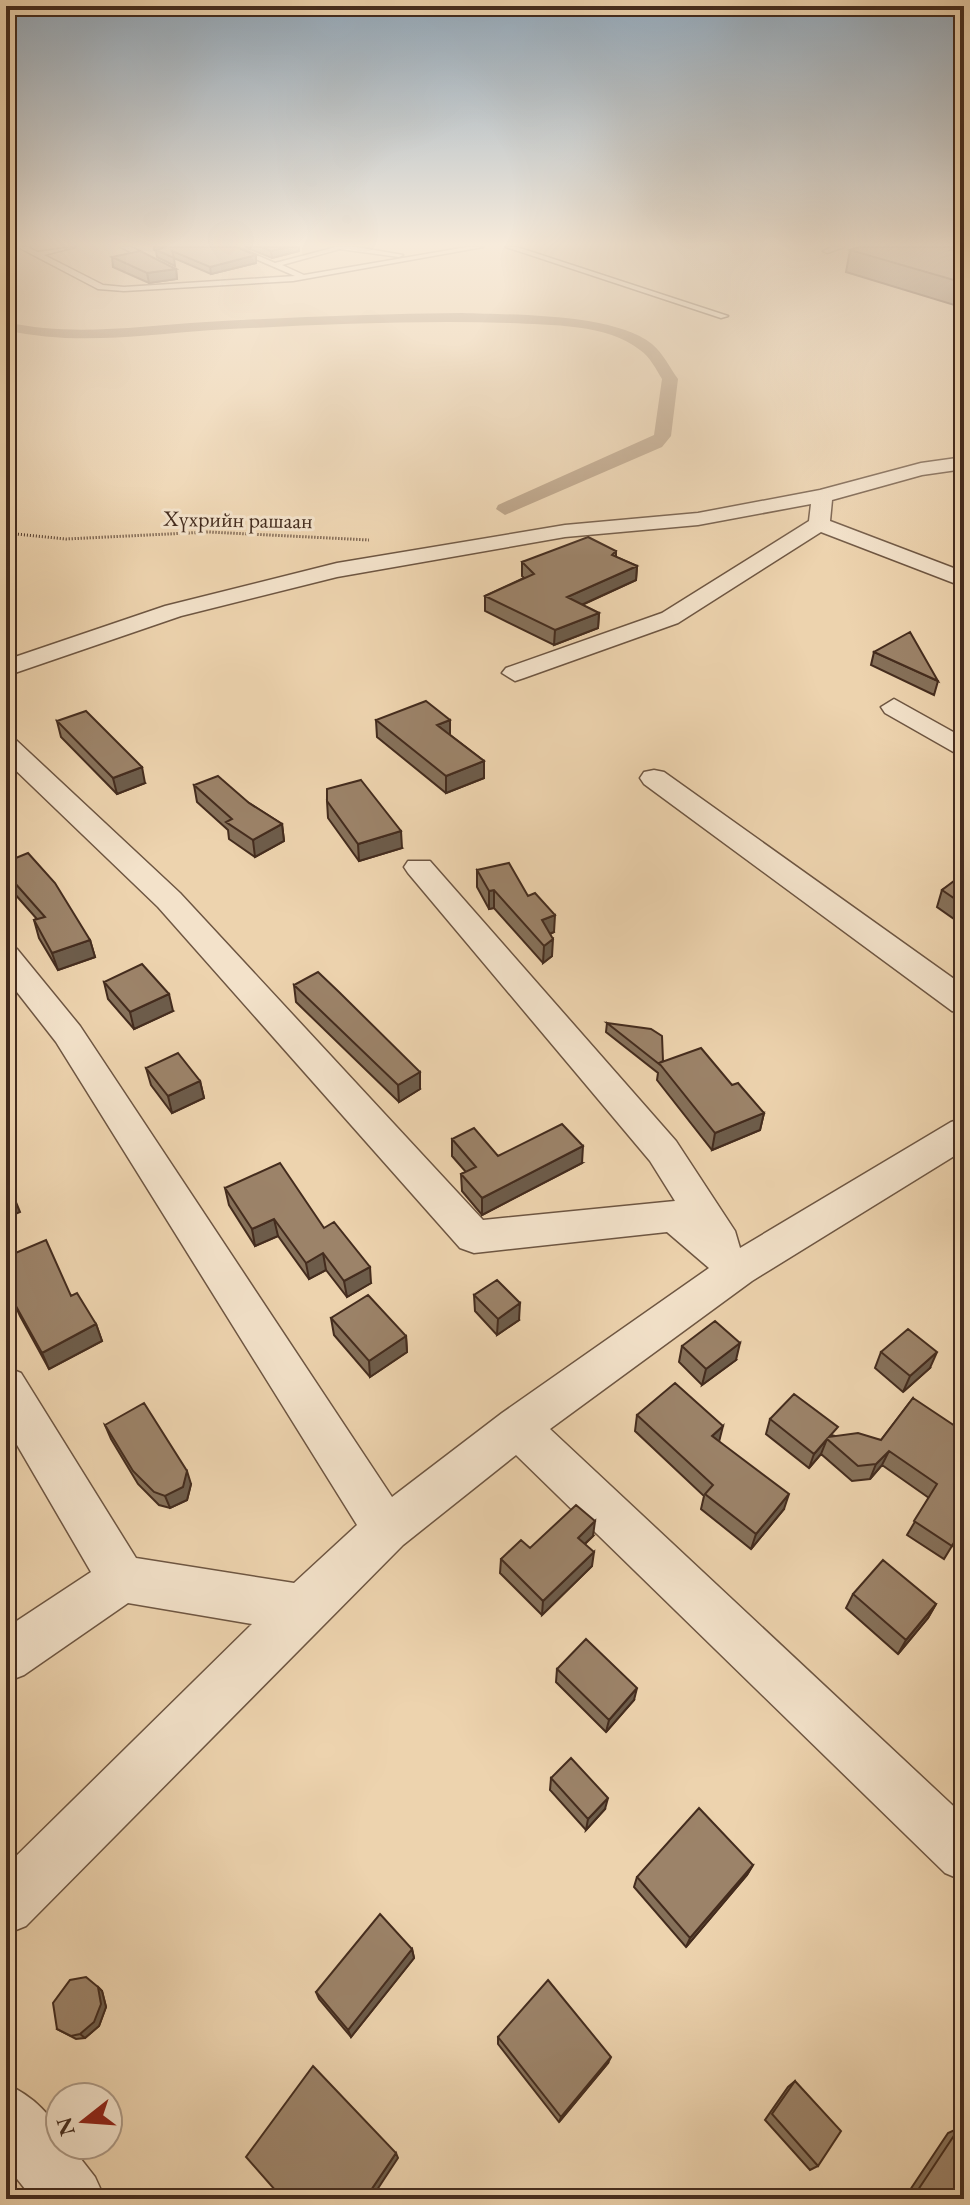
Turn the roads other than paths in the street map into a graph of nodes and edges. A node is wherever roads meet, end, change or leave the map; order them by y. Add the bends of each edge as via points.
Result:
1 (964, 463) edge
2 (822, 496) junction
3 (819, 524) junction
4 (964, 580) edge
5 (6, 668) edge
6 (515, 673) dead end
7 (894, 707) dead end
8 (6, 746) edge
9 (964, 750) edge
10 (654, 778) dead end
11 (419, 867) dead end
12 (6, 956) edge
13 (964, 1003) edge
14 (964, 1132) edge
15 (738, 1269) junction
16 (6, 1386) edge
17 (518, 1427) junction
18 (386, 1529) junction
19 (122, 1579) junction
20 (302, 1608) junction
21 (6, 1657) edge
22 (964, 1854) edge
23 (6, 1906) edge
24 (6, 2115) edge
25 (73, 2199) edge

1 - 2 street
2 - 3 street
2 - 5 street via 698,519 565,531 337,570 173,611
3 - 4 street
3 - 6 street via 670,618
7 - 9 street
8 - 15 street via 169,900 474,1237 674,1216
10 - 13 street
11 - 15 street via 663,1151
12 - 18 street via 68,1034
14 - 15 street
15 - 17 street
16 - 19 street
17 - 18 street
17 - 22 street
18 - 20 street
19 - 20 street
19 - 21 street
20 - 23 street
24 - 25 street

